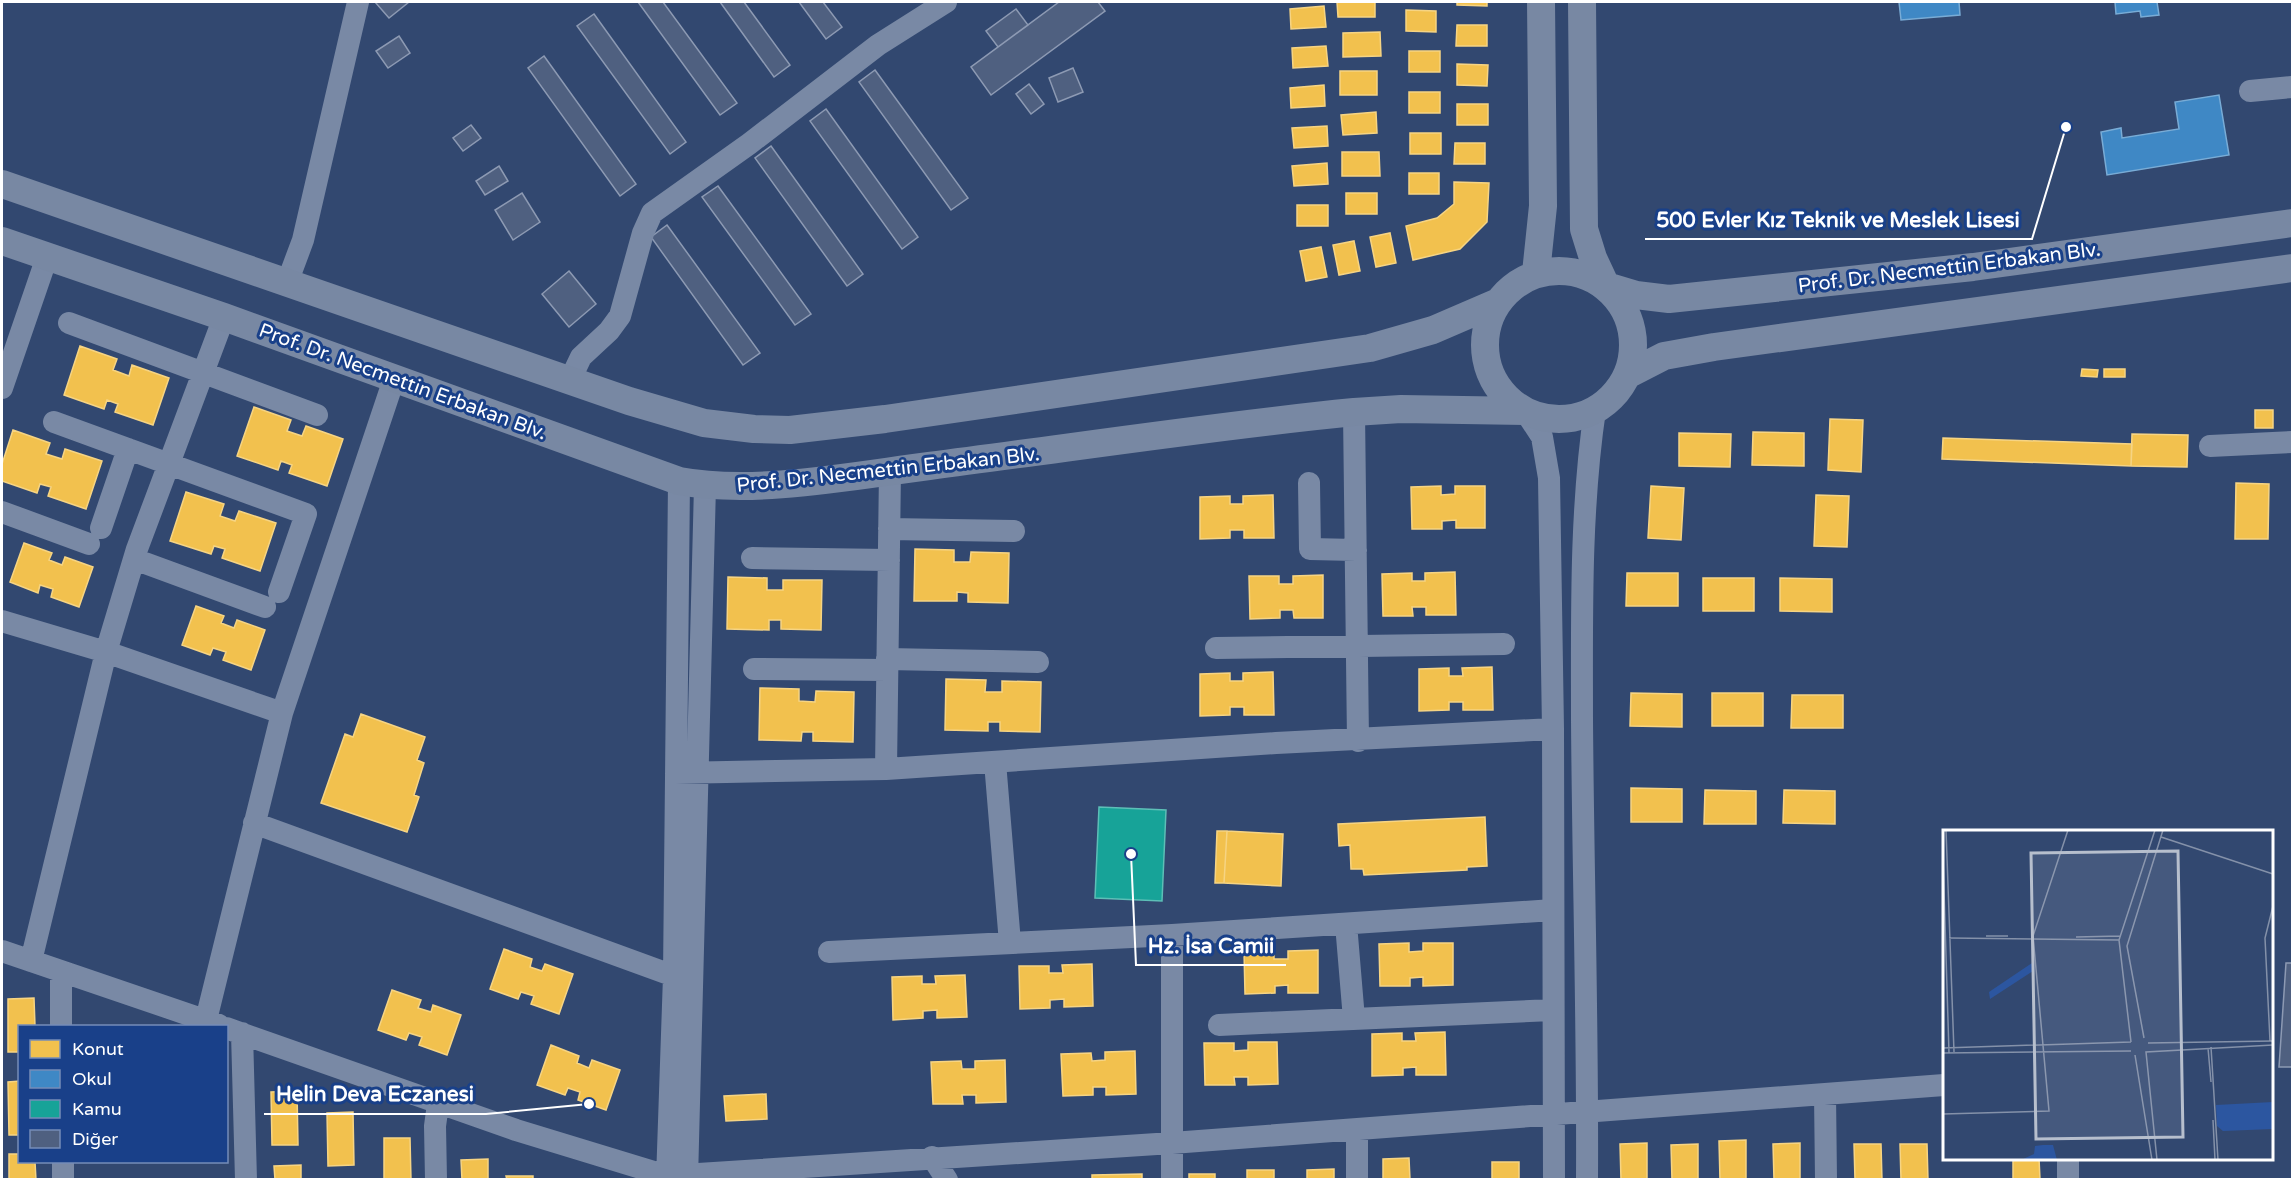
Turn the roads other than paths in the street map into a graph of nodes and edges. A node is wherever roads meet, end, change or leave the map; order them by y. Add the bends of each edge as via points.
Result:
1 (358, 2) edge
2 (946, 2) edge
3 (1542, 2) edge
4 (1582, 2) edge
5 (2292, 87) edge
6 (2250, 91) dead end
7 (2, 184) edge
8 (2292, 223) edge
9 (2, 242) edge
10 (47, 257) junction
11 (2292, 268) edge
12 (1536, 273) junction
13 (287, 283) junction
14 (1606, 286) junction
15 (1498, 302) junction
16 (224, 316) junction
17 (69, 323) dead end
18 (204, 373) junction
19 (1628, 375) junction
20 (394, 380) junction
21 (570, 380) junction
22 (2, 388) edge
23 (1595, 410) junction
24 (1525, 411) junction
25 (1354, 412) junction
26 (317, 415) dead end
27 (54, 422) dead end
28 (2292, 442) edge
29 (2210, 446) dead end
30 (128, 449) junction
31 (170, 465) junction
32 (890, 471) junction
33 (1309, 483) dead end
34 (692, 484) junction
35 (2, 512) edge
36 (889, 529) junction
37 (1014, 531) dead end
38 (1356, 550) junction
39 (752, 558) dead end
40 (134, 559) junction
41 (889, 560) junction
42 (2, 621) edge
43 (1504, 644) dead end
44 (1357, 647) junction
45 (1216, 648) dead end
46 (106, 652) junction
47 (1038, 662) dead end
48 (887, 665) junction
49 (754, 669) dead end
50 (282, 713) junction
51 (1553, 729) junction
52 (1358, 741) junction
53 (995, 762) junction
54 (886, 770) junction
55 (687, 773) junction
56 (254, 823) junction
57 (1553, 910) junction
58 (1346, 924) junction
59 (1172, 935) junction
60 (1010, 943) junction
61 (2, 951) edge
62 (829, 952) dead end
63 (31, 962) junction
64 (61, 972) junction
65 (674, 976) junction
66 (1552, 1010) junction
67 (1354, 1019) junction
68 (61, 1025) edge
69 (218, 1025) edge
70 (224, 1025) edge
71 (1219, 1025) dead end
72 (228, 1028) edge
73 (228, 1055) edge
74 (1943, 1085) edge
75 (1825, 1094) junction
76 (438, 1104) junction
77 (1588, 1112) junction
78 (1552, 1115) junction
79 (1357, 1129) junction
80 (1172, 1143) junction
81 (933, 1157) junction
82 (2068, 1160) edge
83 (63, 1163) edge
84 (865, 1171) edge
85 (677, 1178) edge
86 (63, 1179) edge
87 (246, 1179) edge
88 (436, 1179) edge
89 (947, 1179) edge
90 (1172, 1179) edge
91 (1357, 1179) edge
92 (1554, 1179) edge
93 (1587, 1179) edge
94 (1826, 1179) edge
95 (2068, 1179) edge

1 - 13 street via 303,240
2 - 21 street via 878,45 652,213 620,316 581,357
3 - 12 main road via 1543,206
4 - 14 main road via 1584,229
5 - 6 street
7 - 13 main road
8 - 14 main road, Prof. Dr. Necmettin Erbakan Blv. via 1972,267 1669,299
9 - 10 main road, Prof. Dr. Necmettin Erbakan Blv.
10 - 16 main road, Prof. Dr. Necmettin Erbakan Blv.
10 - 22 street
11 - 19 main road via 1714,347 1664,356
12 - 14 main road via 1561,270 1585,274
12 - 15 main road via 1515,285
13 - 21 main road
14 - 19 main road via 1622,305 1632,327 1634,351
15 - 21 main road via 1433,330 1370,348 790,430 704,423
15 - 24 main road via 1487,325 1491,375 1504,396
16 - 18 street
16 - 20 main road, Prof. Dr. Necmettin Erbakan Blv.
17 - 18 street
18 - 26 street
18 - 31 street
19 - 23 main road via 1614,395
20 - 34 main road, Prof. Dr. Necmettin Erbakan Blv.
20 - 50 street
23 - 24 main road via 1572,418 1548,419
23 - 77 street via 1588,458 1582,662
24 - 25 main road, Prof. Dr. Necmettin Erbakan Blv.
24 - 51 street via 1542,436 1547,458
25 - 32 main road, Prof. Dr. Necmettin Erbakan Blv.
25 - 38 street
27 - 30 street
28 - 29 street
30 - 31 street
30 - 35 street via 95,536
31 - 40 street
31 - 40 street via 306,514 272,600
32 - 34 main road, Prof. Dr. Necmettin Erbakan Blv. via 741,488
32 - 36 street
33 - 38 street via 1310,549
34 - 55 street
36 - 37 street
36 - 41 street
38 - 44 street
39 - 41 street
40 - 46 street
41 - 48 street
42 - 46 street
43 - 44 street
44 - 45 street
44 - 52 street
46 - 50 street
46 - 63 street
47 - 48 street
48 - 49 street
48 - 54 street
50 - 56 street
51 - 52 street
51 - 57 street
52 - 53 street
53 - 54 street
53 - 60 street
54 - 55 street
55 - 65 street
55 - 85 street
56 - 65 street
56 - 70 street
57 - 58 street
57 - 66 street
58 - 59 street
58 - 67 street
59 - 60 street
59 - 80 street
60 - 62 street
61 - 63 street
63 - 64 street
64 - 68 street
64 - 69 street
65 - 85 street
66 - 67 street
66 - 78 street
67 - 71 street
72 - 76 street
73 - 87 street
74 - 75 street
75 - 77 street
75 - 94 street
76 - 85 street
76 - 88 street
77 - 78 street
77 - 93 street
78 - 79 street
78 - 92 street
79 - 80 street
79 - 91 street
80 - 81 street
80 - 90 street
81 - 84 street
81 - 89 street
82 - 95 street
83 - 86 street
84 - 85 street

